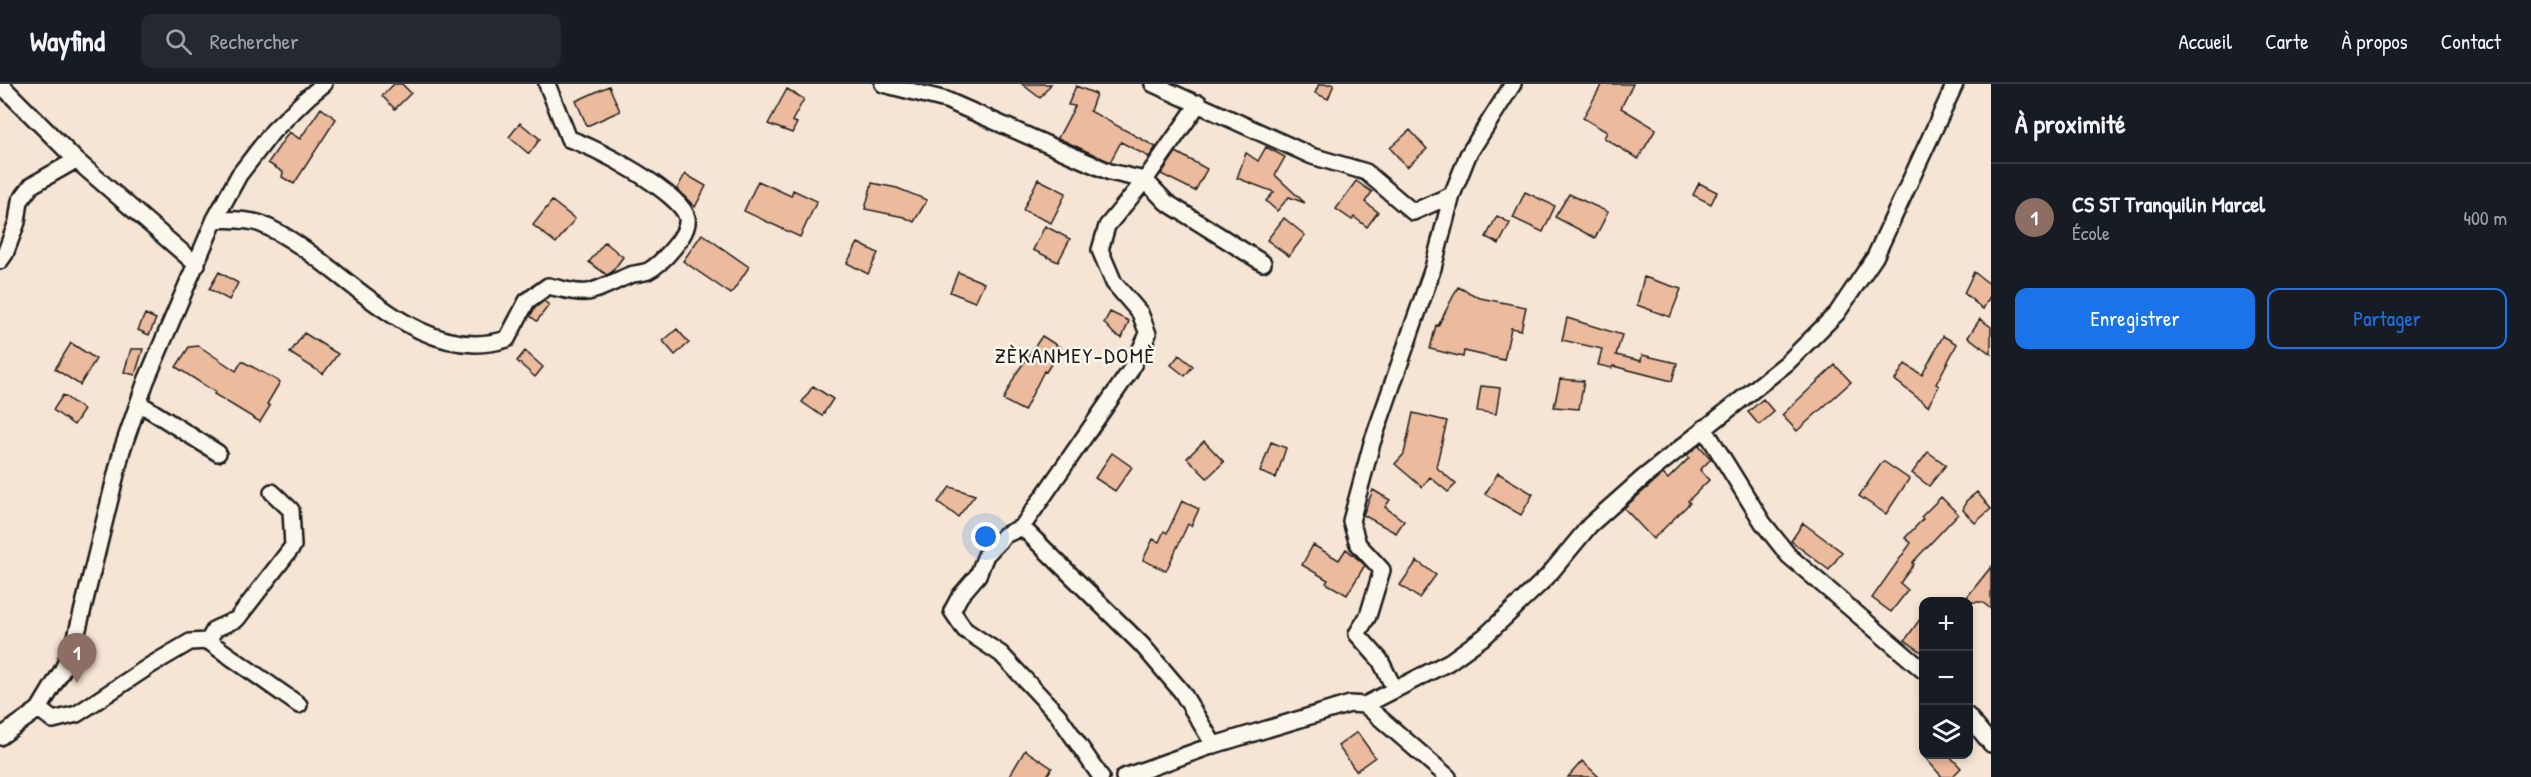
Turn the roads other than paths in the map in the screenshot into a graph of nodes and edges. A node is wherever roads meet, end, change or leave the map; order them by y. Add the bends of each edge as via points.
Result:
1 (0, 84) edge
2 (324, 84) edge
3 (547, 84) edge
4 (884, 84) edge
5 (1153, 84) edge
6 (1513, 84) edge
7 (1955, 84) edge
8 (1199, 103) junction
9 (76, 160) junction
10 (1145, 180) junction
11 (1452, 195) junction
12 (215, 219) junction
13 (0, 261) edge
14 (1263, 263) dead end
15 (197, 265) junction
16 (139, 403) junction
17 (1704, 428) junction
18 (218, 453) dead end
19 (272, 492) dead end
20 (1022, 527) junction
21 (208, 640) junction
22 (1919, 668) edge
23 (1395, 690) junction
24 (299, 705) dead end
25 (1365, 705) junction
26 (39, 709) junction
27 (1973, 722) edge
28 (0, 737) edge
29 (1991, 744) edge
30 (1214, 746) junction
31 (1101, 777) edge
32 (1124, 777) edge
33 (1448, 777) edge

1 - 9 street
2 - 12 street via 273,131 239,175
3 - 12 street via 568,139 585,144 661,190 684,208 688,221 684,235 647,271 587,293 548,286 527,301 507,339 489,345 461,344 429,334 369,300 306,250 260,223
4 - 10 street via 946,100 1101,168
5 - 8 street
6 - 11 street via 1468,155
7 - 17 street via 1875,257 1837,313 1787,363
8 - 10 street
8 - 11 street via 1312,156 1366,172 1413,212
9 - 13 street via 32,185 20,201 18,222
9 - 15 street
10 - 14 street via 1166,202
10 - 20 street via 1107,226 1100,250 1114,283 1140,313 1148,334 1130,371
11 - 23 street via 1433,267 1372,443 1351,521 1358,544 1382,570 1368,616 1357,634 1380,660
12 - 15 street
15 - 16 street
16 - 18 street
16 - 26 street via 111,488 76,637 63,669
17 - 22 street via 1763,523 1790,556
17 - 23 street via 1590,525 1547,577 1485,636 1449,662
19 - 21 street via 291,510 293,546 237,619 215,629
20 - 30 street via 1142,645 1182,692
20 - 31 street via 1005,535 986,555 978,575 952,611 965,630 1001,654 1058,715
21 - 24 street
21 - 26 street via 190,642 170,653 77,714 53,720
23 - 25 street
25 - 30 street via 1350,704
25 - 33 street
26 - 28 street
27 - 29 street
30 - 32 street

